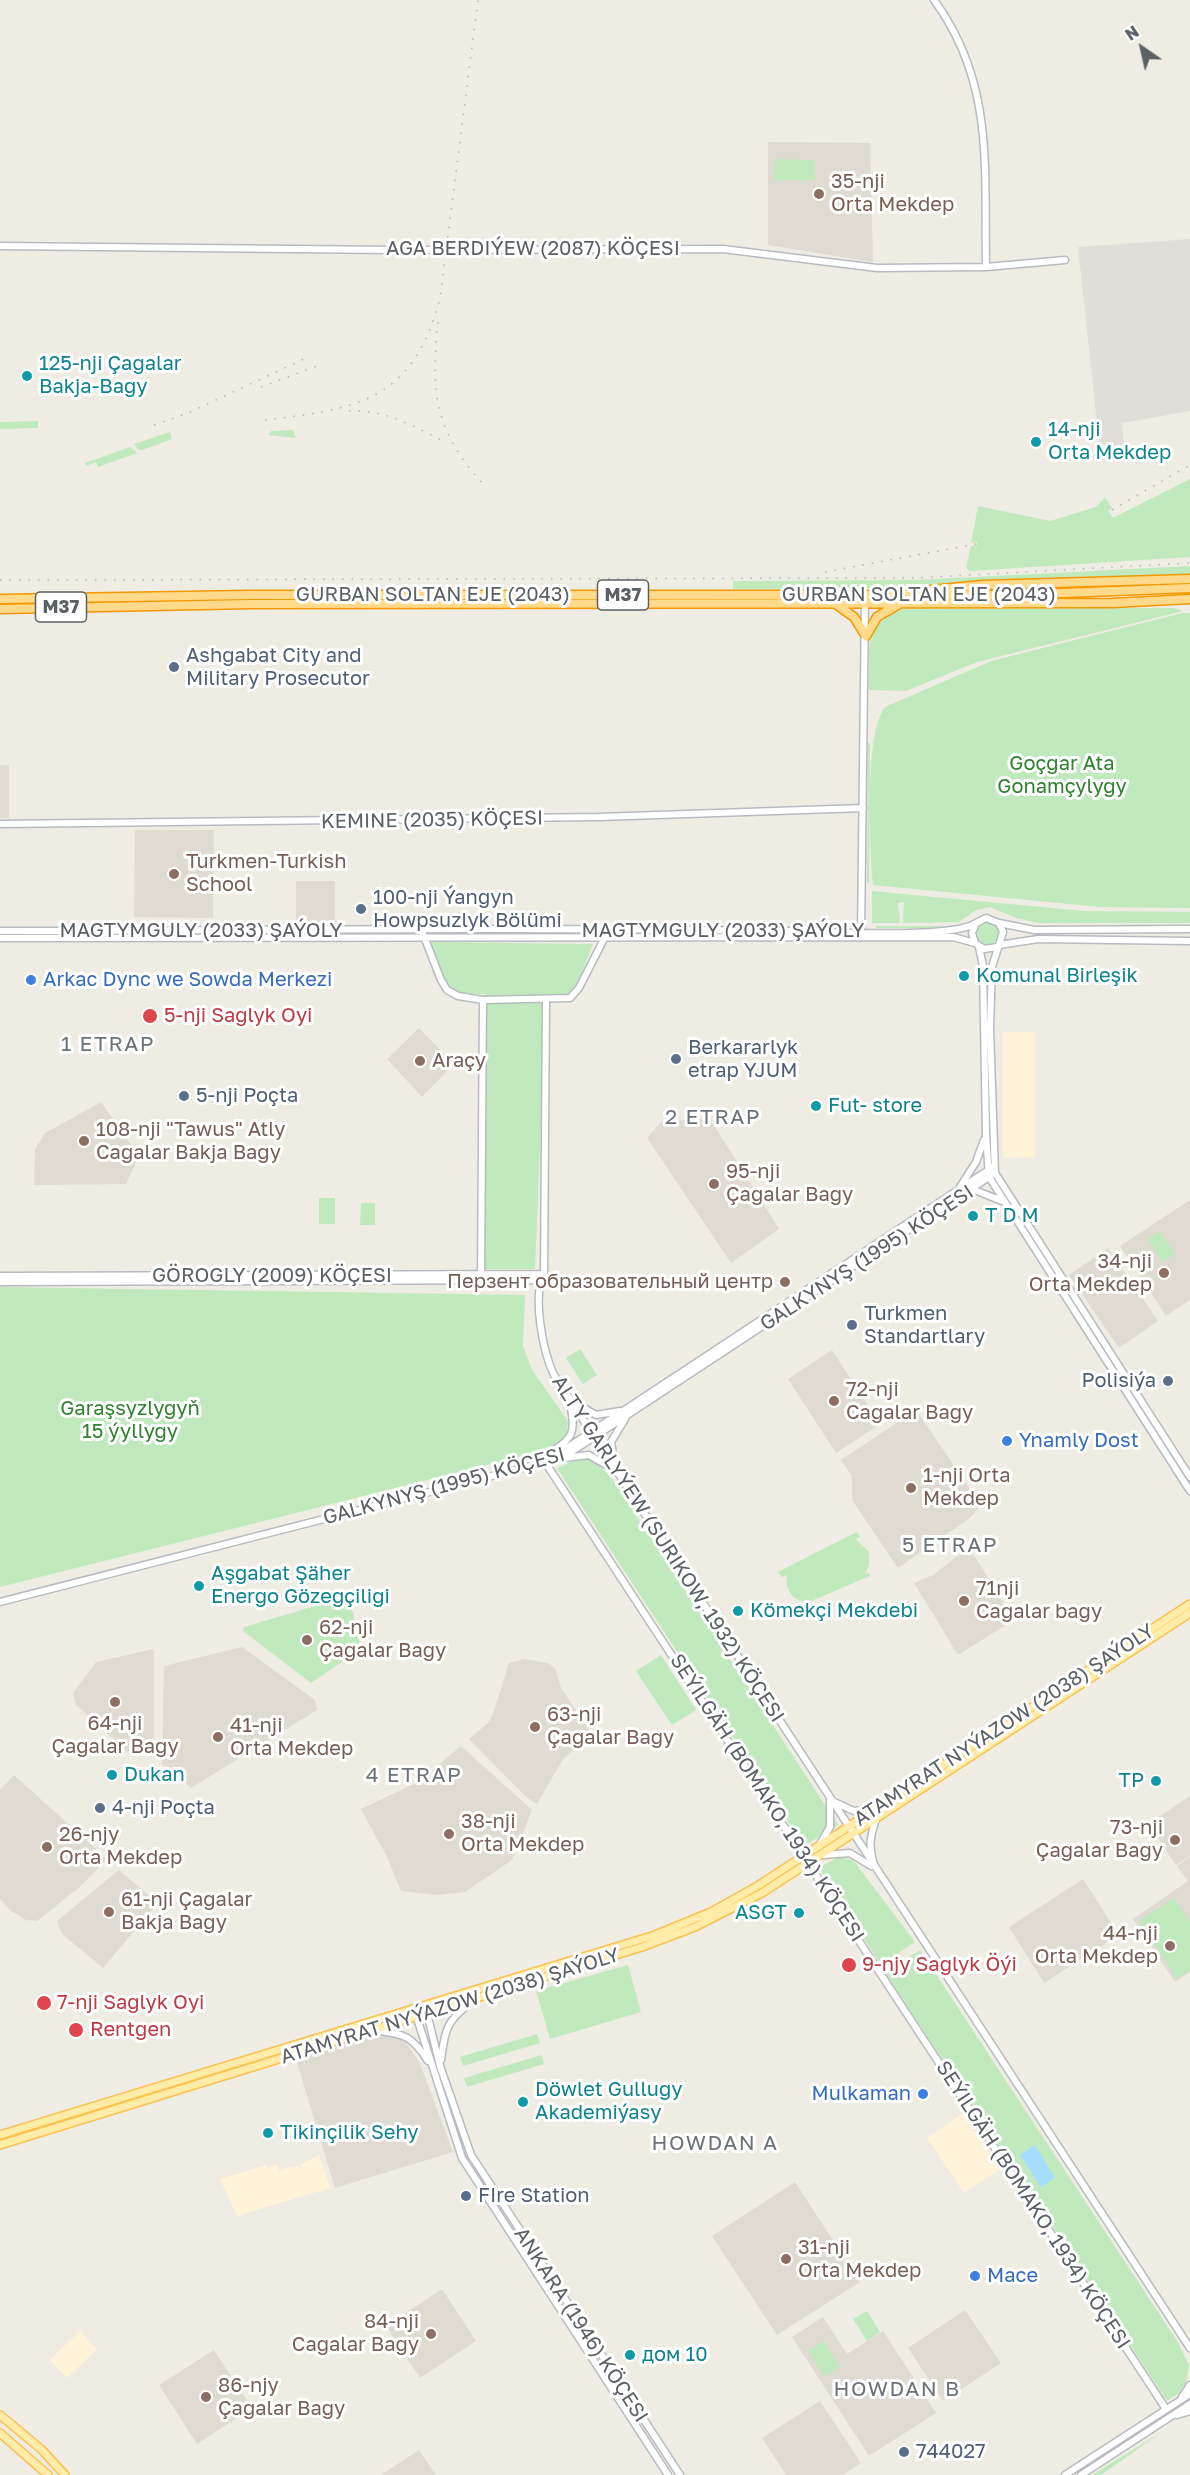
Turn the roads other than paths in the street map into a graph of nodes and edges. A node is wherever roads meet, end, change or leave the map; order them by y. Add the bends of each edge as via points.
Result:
1 (934, 0) edge
2 (0, 246) edge
3 (1065, 260) dead end
4 (986, 267) junction
5 (1190, 579) edge
6 (1190, 588) edge
7 (882, 595) junction
8 (1190, 598) edge
9 (0, 599) edge
10 (865, 600) junction
11 (832, 603) junction
12 (901, 603) junction
13 (0, 609) edge
14 (866, 636) junction
15 (863, 808) junction
16 (0, 824) edge
17 (976, 923) junction
18 (999, 923) junction
19 (1190, 929) edge
20 (0, 932) edge
21 (423, 934) junction
22 (861, 935) junction
23 (605, 937) junction
24 (0, 938) edge
25 (1190, 940) edge
26 (977, 945) junction
27 (998, 946) junction
28 (546, 999) junction
29 (483, 1000) junction
30 (986, 1134) junction
31 (991, 1172) junction
32 (959, 1189) junction
33 (972, 1189) junction
34 (1003, 1201) junction
35 (0, 1276) edge
36 (481, 1277) junction
37 (542, 1277) junction
38 (0, 1282) edge
39 (569, 1399) junction
40 (628, 1411) junction
41 (592, 1435) junction
42 (562, 1458) junction
43 (543, 1460) junction
44 (615, 1471) junction
45 (1190, 1477) edge
46 (1190, 1491) edge
47 (1190, 1599) edge
48 (0, 1600) edge
49 (1190, 1604) edge
50 (1190, 1613) edge
51 (1170, 1617) junction
52 (830, 1800) junction
53 (877, 1809) junction
54 (877, 1817) junction
55 (850, 1831) junction
56 (818, 1847) junction
57 (816, 1857) junction
58 (807, 1859) junction
59 (876, 1870) junction
60 (476, 1999) junction
61 (425, 2005) junction
62 (414, 2008) junction
63 (427, 2013) junction
64 (417, 2017) junction
65 (372, 2030) junction
66 (437, 2067) junction
67 (0, 2136) edge
68 (0, 2145) edge
69 (1190, 2348) edge
70 (1190, 2385) edge
71 (1190, 2394) edge
72 (1178, 2401) junction
73 (1190, 2404) edge
74 (1166, 2409) junction
75 (1190, 2411) edge
76 (0, 2415) edge
77 (1171, 2416) junction
78 (0, 2433) edge
79 (48, 2475) edge
80 (65, 2475) edge
81 (668, 2475) edge
82 (680, 2475) edge
83 (1065, 2475) edge
84 (1081, 2475) edge

1 - 4 street via 958,36 982,109
2 - 4 street, AGA BERDIÝEW (2087) KÖÇESI via 723,249 877,268
3 - 4 street, AGA BERDIÝEW (2087) KÖÇESI
5 - 7 highway via 982,585
6 - 7 highway, GURBAN SOLTAN EJE (2043) / M37
7 - 10 highway, GURBAN SOLTAN EJE (2043) / M37
8 - 12 highway, GURBAN SOLTAN EJE (2043) / M37 via 1113,603
9 - 10 highway, GURBAN SOLTAN EJE (2043) / M37 via 261,595
10 - 11 highway, GURBAN SOLTAN EJE (2043) / M37
10 - 12 highway, GURBAN SOLTAN EJE (2043) / M37
10 - 14 street
11 - 13 highway, GURBAN SOLTAN EJE (2043) / M37 via 252,604
11 - 14 highway via 854,616
12 - 14 highway, GURBAN SOLTAN EJE (2043) via 877,617
14 - 15 street
15 - 16 street, KEMINE (2035) KÖÇESI via 575,818
15 - 22 street
17 - 18 street via 986,918
17 - 22 street, MAGTYMGULY (2033) ŞAÝOLY via 953,931
17 - 26 street via 972,933
18 - 19 street via 1036,930
18 - 27 street via 1003,933
20 - 21 street, MAGTYMGULY (2033) ŞAÝOLY
21 - 22 street, MAGTYMGULY (2033) ŞAÝOLY
21 - 23 street, MAGTYMGULY (2033) ŞAÝOLY
21 - 24 street, MAGTYMGULY (2033) ŞAÝOLY
21 - 29 street via 447,990
22 - 23 street, MAGTYMGULY (2033) ŞAÝOLY
22 - 26 street, MAGTYMGULY (2033) ŞAÝOLY via 953,937
23 - 28 street via 574,994 570,998
25 - 27 street via 1038,939
26 - 27 street via 986,950
26 - 30 street via 983,966
27 - 31 street via 992,967
28 - 29 street
28 - 37 street, ALTY GARLYÝEW (SURIKOW, 1932) KÖÇESI
29 - 36 street
30 - 31 street
30 - 32 street via 976,1162
31 - 32 street, GALKYNYŞ (1995) KÖÇESI
31 - 33 street, GALKYNYŞ (1995) KÖÇESI
31 - 34 street
31 - 45 street
32 - 40 street, GALKYNYŞ (1995) KÖÇESI
33 - 34 street
33 - 40 street, GALKYNYŞ (1995) KÖÇESI
34 - 46 street
35 - 36 street, GÖROGLY (2009) KÖÇESI
36 - 37 street, GÖROGLY (2009) KÖÇESI
36 - 38 street, GÖROGLY (2009) KÖÇESI
37 - 39 street, ALTY GARLYÝEW (SURIKOW, 1932) KÖÇESI via 544,1346 551,1368
39 - 40 street via 596,1415
39 - 41 street, ALTY GARLYÝEW (SURIKOW, 1932) KÖÇESI
39 - 43 street via 574,1428 571,1438
40 - 41 street, GALKYNYŞ (1995) KÖÇESI
40 - 44 street via 611,1442
41 - 42 street, GALKYNYŞ (1995) KÖÇESI
41 - 43 street, GALKYNYŞ (1995) KÖÇESI
41 - 44 street, ALTY GARLYÝEW (SURIKOW, 1932) KÖÇESI
42 - 43 street, GALKYNYŞ (1995) KÖÇESI
42 - 44 street via 589,1455
43 - 48 street, GALKYNYŞ (1995) KÖÇESI
43 - 58 street, SEÝILGÄH (BOMAKO, 1934) KÖÇESI
44 - 52 street, ALTY GARLYÝEW (SURIKOW, 1932) KÖÇESI
47 - 51 main road
49 - 51 main road, ATAMYRAT NYÝAZOW (2038) ŞAÝOLY
50 - 54 main road, ATAMYRAT NYÝAZOW (2038) ŞAÝOLY
51 - 53 main road, ATAMYRAT NYÝAZOW (2038) ŞAÝOLY
52 - 53 street via 854,1811
52 - 55 street, ALTY GARLYÝEW (SURIKOW, 1932) KÖÇESI
52 - 56 street, ATAMYRAT NYÝAZOW (2038) ŞAÝOLY via 830,1827
53 - 55 main road, ATAMYRAT NYÝAZOW (2038) ŞAÝOLY
54 - 55 main road, ATAMYRAT NYÝAZOW (2038) ŞAÝOLY
54 - 59 street, ATAMYRAT NYÝAZOW (2038) ŞAÝOLY via 870,1844
55 - 56 main road, ATAMYRAT NYÝAZOW (2038) ŞAÝOLY
55 - 57 main road, ATAMYRAT NYÝAZOW (2038) ŞAÝOLY
55 - 59 street, ALTY GARLYÝEW (SURIKOW, 1932) KÖÇESI
56 - 58 main road, ATAMYRAT NYÝAZOW (2038) ŞAÝOLY
57 - 58 main road, ATAMYRAT NYÝAZOW (2038) ŞAÝOLY
57 - 59 street, ALTY GARLYÝEW (SURIKOW, 1932) KÖÇESI via 848,1852
58 - 60 main road, ATAMYRAT NYÝAZOW (2038) ŞAÝOLY via 738,1906 676,1935
58 - 61 main road, ATAMYRAT NYÝAZOW (2038) ŞAÝOLY via 673,1929
58 - 74 street, SEÝILGÄH (BOMAKO, 1934) KÖÇESI
59 - 69 street, ALTY GARLYÝEW (SURIKOW, 1932) KÖÇESI
60 - 63 main road, ATAMYRAT NYÝAZOW (2038) ŞAÝOLY
60 - 66 street via 447,2024
61 - 62 main road, ATAMYRAT NYÝAZOW (2038) ŞAÝOLY
61 - 63 street, ANKARA (1946) KÖÇESI
62 - 64 street, ANKARA (1946) KÖÇESI
62 - 67 main road, ATAMYRAT NYÝAZOW (2038) ŞAÝOLY
63 - 64 main road, ATAMYRAT NYÝAZOW (2038) ŞAÝOLY
63 - 66 street, ANKARA (1946) KÖÇESI
64 - 65 main road, ATAMYRAT NYÝAZOW (2038) ŞAÝOLY
64 - 66 street, ANKARA (1946) KÖÇESI
65 - 66 street via 404,2034
65 - 68 main road, ATAMYRAT NYÝAZOW (2038) ŞAÝOLY
66 - 81 street, ANKARA (1946) KÖÇESI via 462,2158
66 - 82 street, ANKARA (1946) KÖÇESI via 471,2155
70 - 72 street
71 - 72 street
72 - 74 street
73 - 77 street
74 - 83 street
75 - 77 street
76 - 80 main road
77 - 84 street
78 - 79 main road

